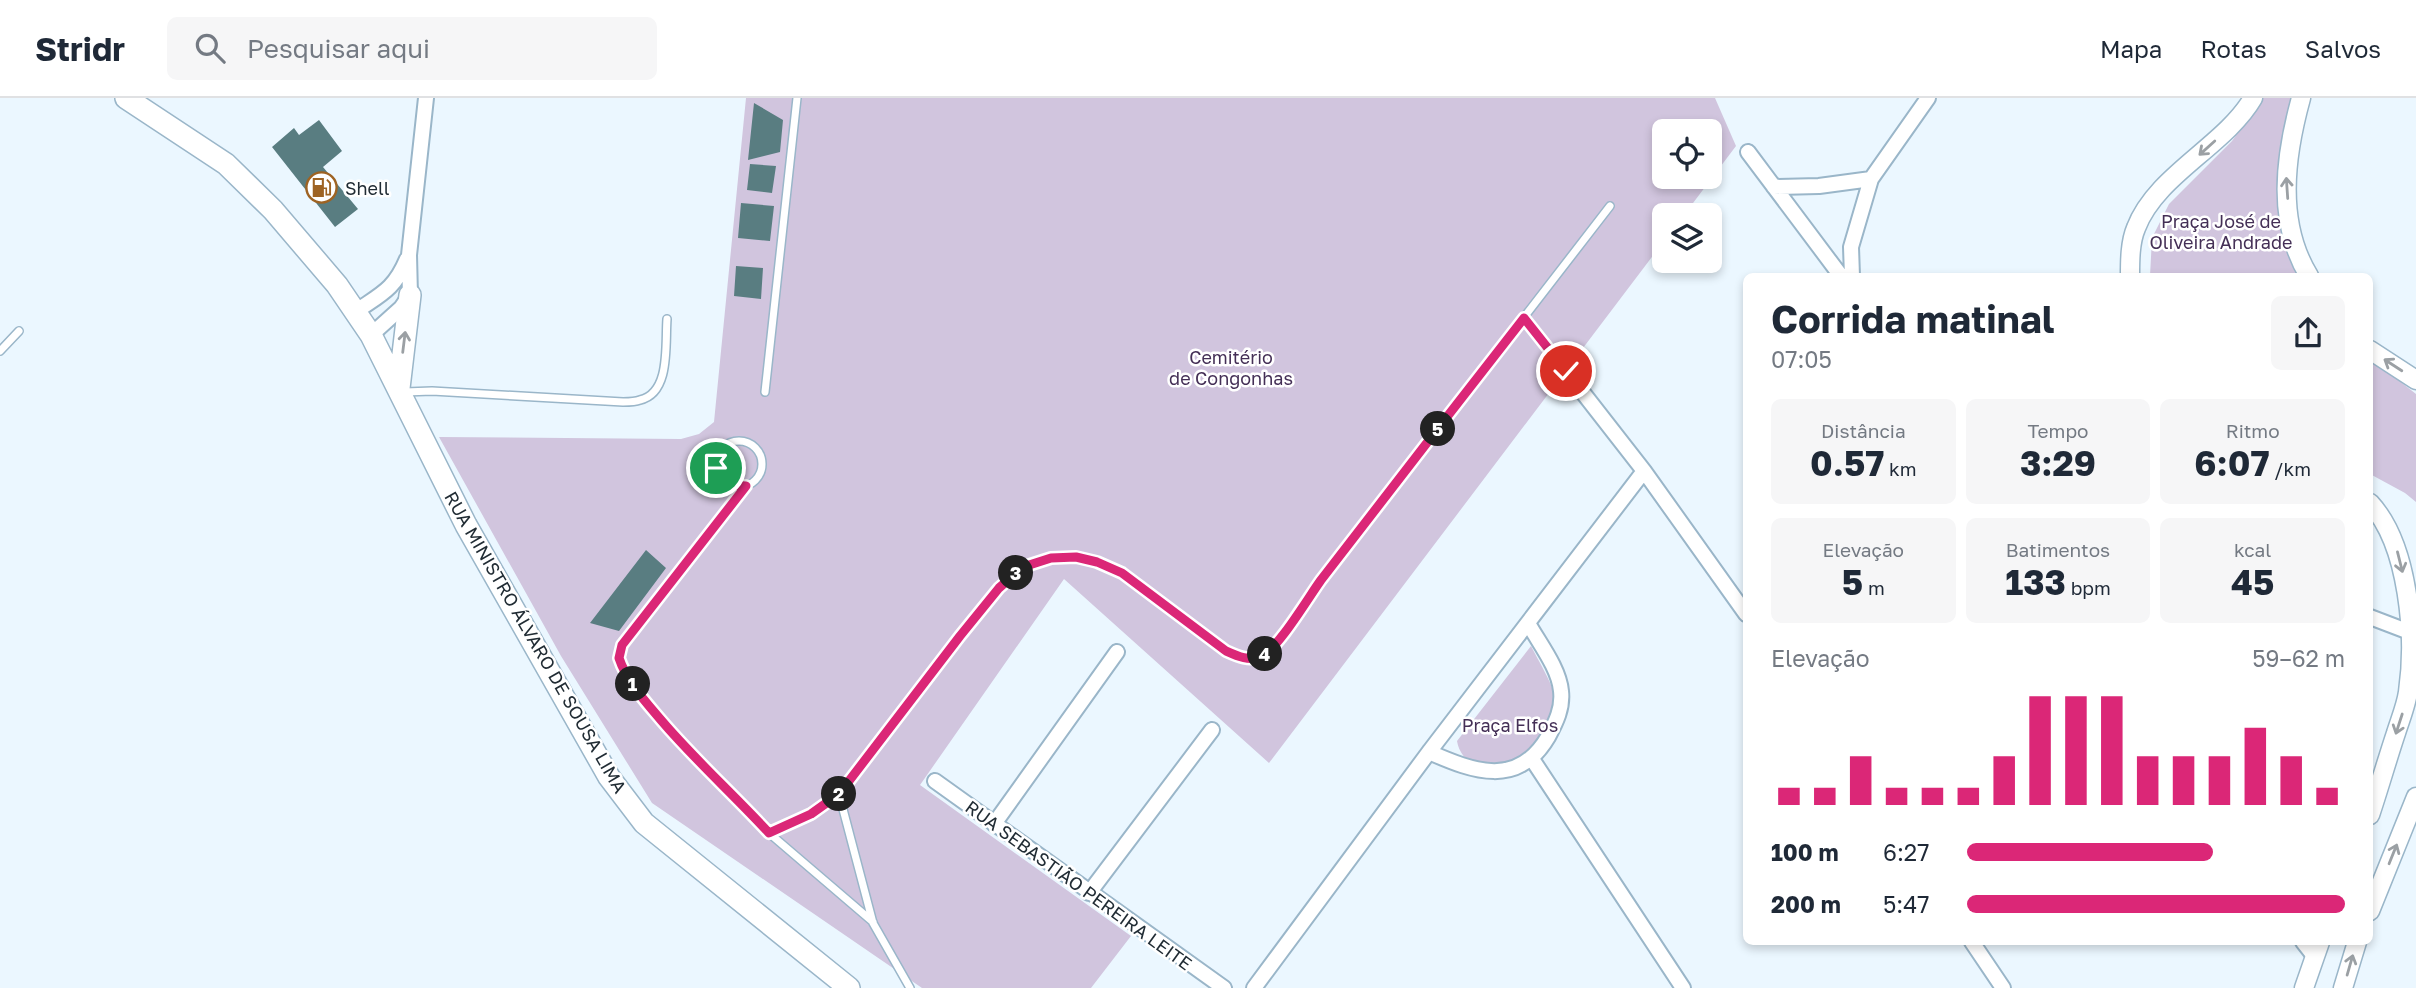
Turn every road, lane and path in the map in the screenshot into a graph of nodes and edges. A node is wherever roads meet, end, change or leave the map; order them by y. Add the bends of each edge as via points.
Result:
1 (126, 98) edge
2 (426, 98) edge
3 (797, 98) edge
4 (1928, 98) edge
5 (2253, 98) edge
6 (2301, 98) edge
7 (1748, 152) dead end
8 (1871, 179) junction
9 (1774, 187) junction
10 (1610, 206) dead end
11 (409, 255) junction
12 (1839, 273) edge
13 (1852, 273) edge
14 (2130, 273) edge
15 (2306, 273) edge
16 (410, 295) junction
17 (355, 312) junction
18 (1524, 318) junction
19 (667, 319) dead end
20 (19, 331) dead end
21 (371, 335) junction
22 (0, 351) edge
23 (2373, 352) edge
24 (1566, 371) joint
25 (2416, 380) edge
26 (400, 390) junction
27 (765, 392) dead end
28 (1644, 471) junction
29 (746, 486) junction
30 (2373, 506) edge
31 (1743, 610) edge
32 (2373, 618) edge
33 (1528, 623) junction
34 (2414, 634) edge
35 (1117, 652) dead end
36 (1212, 730) dead end
37 (1429, 751) junction
38 (1532, 759) junction
39 (935, 781) dead end
40 (839, 794) junction
41 (2416, 797) edge
42 (2373, 806) edge
43 (994, 824) junction
44 (769, 833) junction
45 (1089, 893) junction
46 (2373, 904) edge
47 (873, 923) junction
48 (1974, 945) edge
49 (2356, 945) edge
50 (2317, 949) edge
51 (849, 988) edge
52 (910, 988) edge
53 (1224, 988) edge
54 (1254, 988) edge
55 (1683, 988) edge
56 (2003, 988) edge
57 (2304, 988) edge
58 (2343, 988) edge

1 - 17 main road, RUA MINISTRO ÁLVARO DE SOUSA LIMA via 226,164 273,210
2 - 11 street
3 - 27 lane
4 - 8 street
5 -> 14 street via 2245,113 2148,206 2135,228
15 -> 6 street via 2290,226 2286,177
7 - 9 street
8 - 9 street
8 - 13 street via 1851,247
9 - 12 street
10 - 18 lane
11 - 16 street
11 - 17 street via 392,286
16 - 21 street
26 -> 16 main road
17 - 21 main road, RUA MINISTRO ÁLVARO DE SOUSA LIMA
18 - 24 lane
18 - 40 lane via 1263,656 1253,659 1226,651 1122,573 1097,562 1051,558 1023,567 999,588 960,636
19 - 26 lane via 662,383 640,400
20 - 22 lane
21 - 26 main road, RUA MINISTRO ÁLVARO DE SOUSA LIMA
25 -> 23 street
24 - 28 street
26 - 51 main road, RUA MINISTRO ÁLVARO DE SOUSA LIMA via 466,524 628,803 667,844
28 - 31 street
28 - 33 street
29 - 29 lane via 758,477 760,455 744,441 729,443 716,460 719,475 730,485
29 - 44 lane via 622,645 619,658 642,698
30 -> 34 street via 2397,549
32 - 34 street
33 - 37 street
33 - 38 street via 1561,688 1557,721
34 -> 42 street via 2408,695
35 - 43 street
36 - 45 street
37 - 38 street via 1477,771 1499,771
37 - 54 street
38 - 55 street
39 - 43 street, RUA SEBASTIÃO PEREIRA LEITE
40 - 44 lane via 811,814
40 - 47 lane
46 -> 41 street
43 - 45 street, RUA SEBASTIÃO PEREIRA LEITE
44 - 47 lane
45 - 53 street, RUA SEBASTIÃO PEREIRA LEITE
47 - 52 lane
48 - 56 street
58 -> 49 street
50 - 57 street

